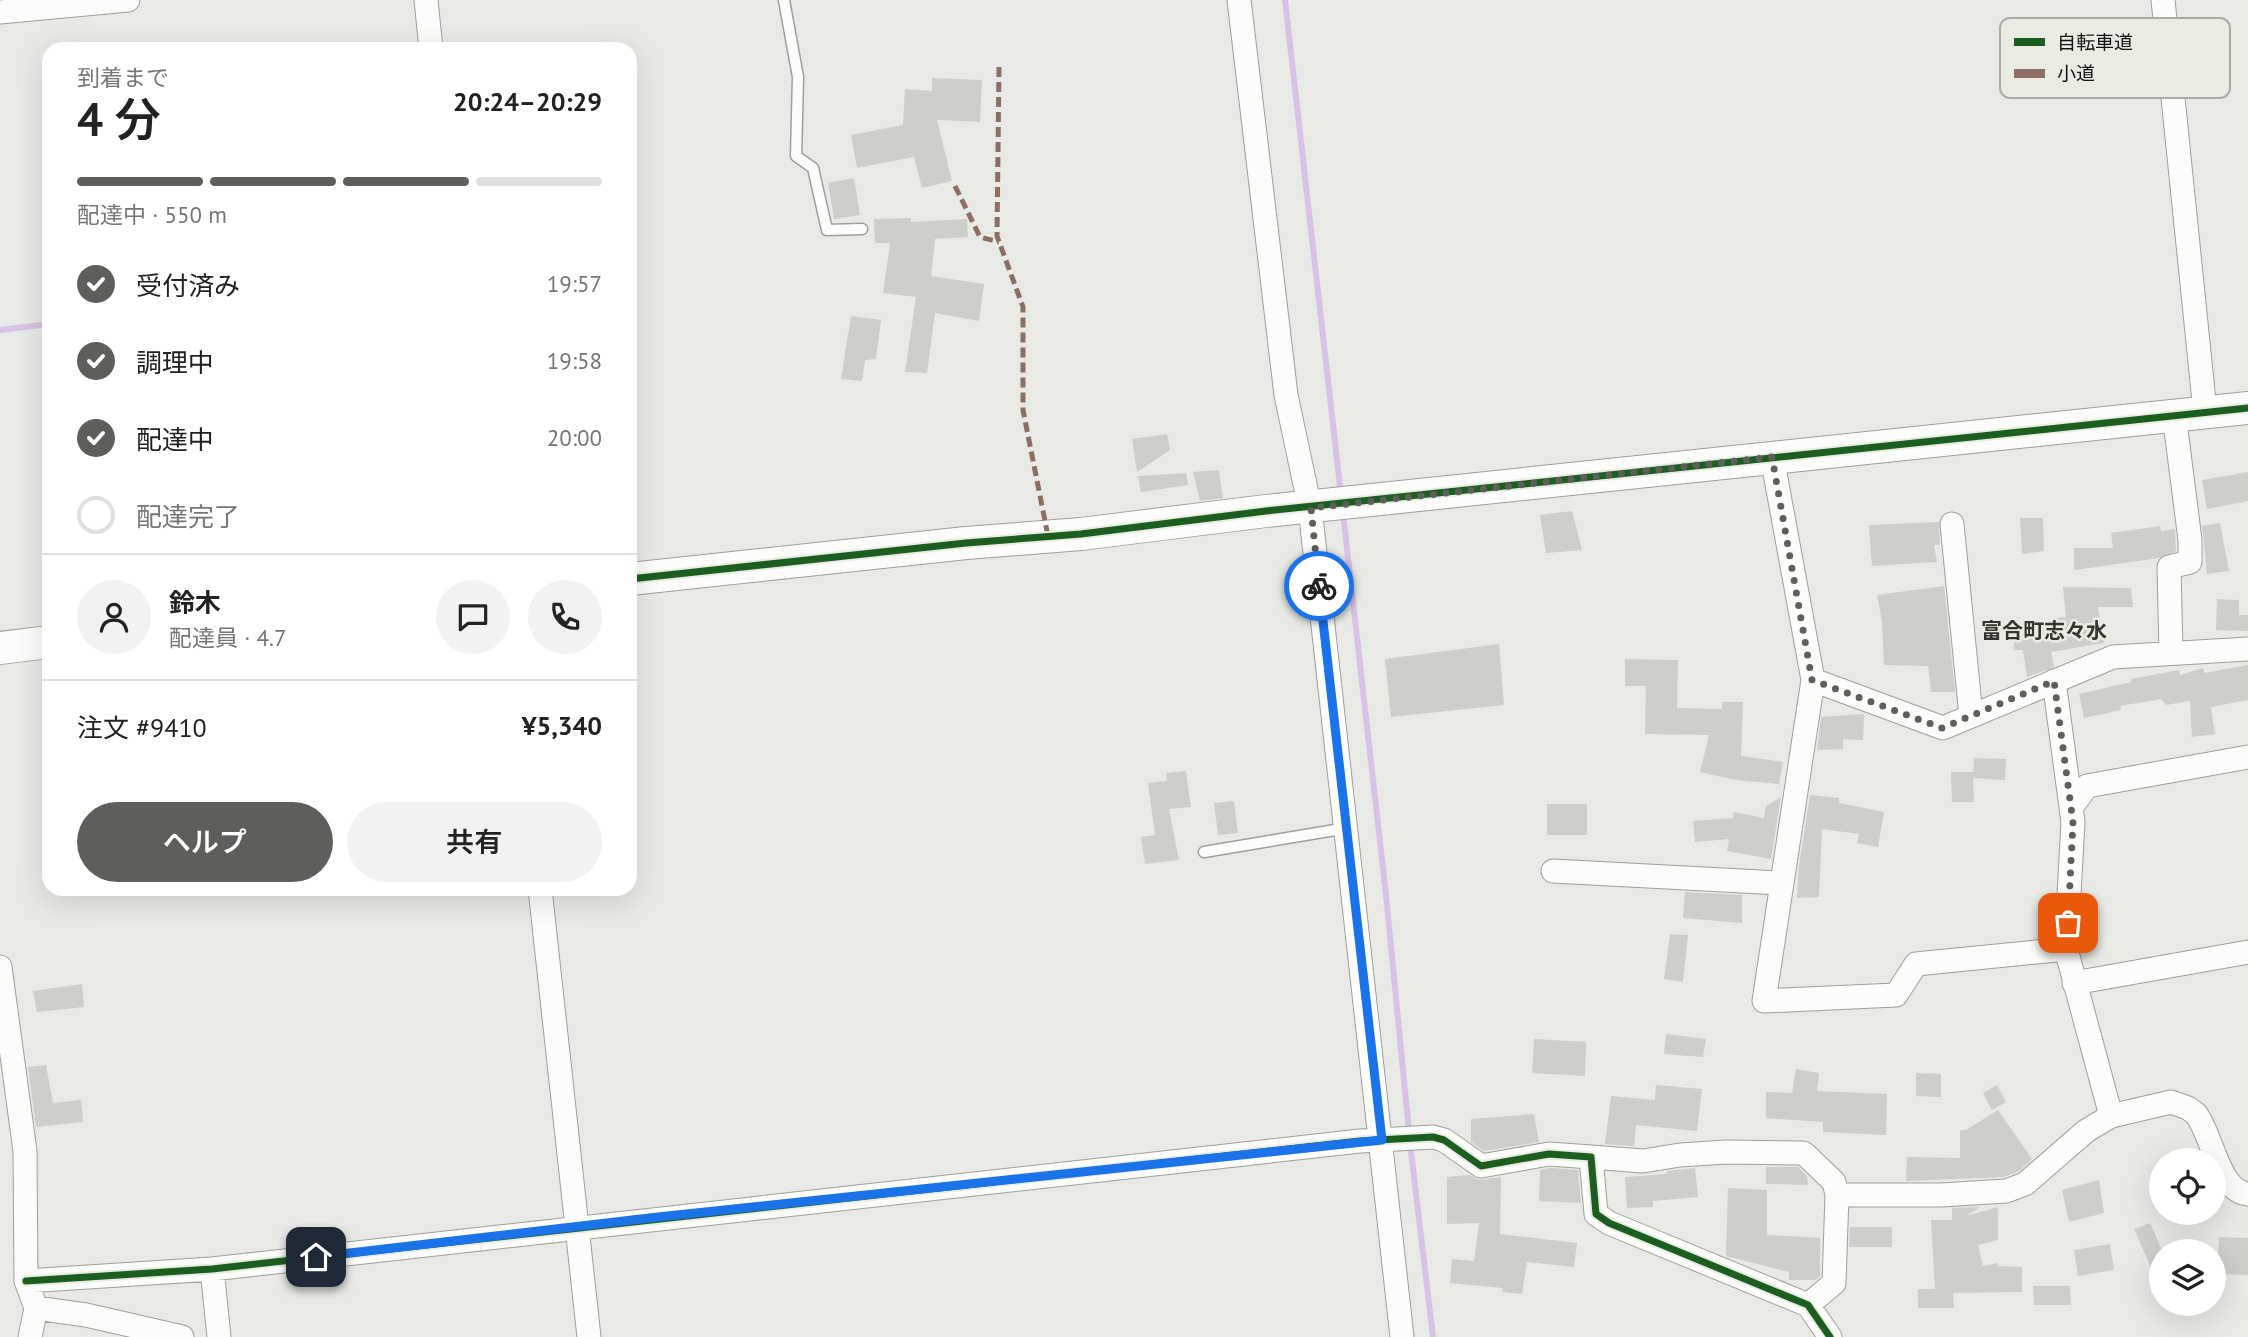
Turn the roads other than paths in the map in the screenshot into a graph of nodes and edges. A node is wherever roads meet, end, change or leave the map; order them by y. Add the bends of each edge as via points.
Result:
1 (128, 0) edge
2 (426, 0) edge
3 (784, 0) edge
4 (1239, 0) edge
5 (2163, 0) edge
6 (0, 12) edge
7 (2164, 18) edge
8 (430, 42) edge
9 (2169, 98) edge
10 (862, 229) dead end
11 (2247, 409) edge
12 (2189, 412) junction
13 (1772, 457) junction
14 (1318, 507) junction
15 (1952, 524) dead end
16 (637, 578) edge
17 (42, 643) edge
18 (0, 648) edge
19 (2248, 649) edge
20 (2171, 653) junction
21 (1812, 680) junction
22 (2054, 681) junction
23 (1971, 716) junction
24 (2248, 757) edge
25 (2071, 808) junction
26 (1347, 828) junction
27 (1204, 852) dead end
28 (1553, 871) dead end
29 (1782, 883) junction
30 (541, 896) edge
31 (2066, 949) junction
32 (2248, 952) edge
33 (0, 967) edge
34 (2074, 982) junction
35 (2111, 1116) junction
36 (1386, 1140) junction
37 (1591, 1157) junction
38 (2248, 1194) edge
39 (1837, 1195) junction
40 (577, 1226) junction
41 (212, 1269) junction
42 (26, 1281) junction
43 (1808, 1305) junction
44 (36, 1308) junction
45 (30, 1337) edge
46 (182, 1337) edge
47 (219, 1337) edge
48 (589, 1337) edge
49 (1402, 1337) edge
50 (1830, 1337) edge

1 - 6 street
2 - 8 street
3 - 10 lane via 798,77 796,156 813,168 827,230
4 - 14 street via 1286,395
5 - 7 street
9 - 12 street
11 - 12 street
12 - 13 street
12 - 20 street via 2190,562 2169,567
13 - 14 street
13 - 21 street
14 - 16 street
14 - 26 street
15 - 23 street
17 - 18 street
19 - 20 street
20 - 22 street via 2113,657
21 - 23 street via 1942,728
21 - 29 street
22 - 23 street
22 - 25 street
24 - 25 street via 2087,786
25 - 31 street
26 - 27 lane
26 - 36 street
28 - 29 street
29 - 31 street via 1764,1001 1896,995 1916,964
30 - 40 street
31 - 34 street
32 - 34 street
33 - 42 street via 24,1151
34 - 35 street
35 - 38 street via 2171,1102 2188,1108 2202,1121 2229,1185
35 - 39 street via 2086,1131 2025,1184 2006,1191
36 - 37 street via 1444,1140 1481,1166 1549,1154
36 - 40 street
36 - 49 street
37 - 39 street via 1643,1161 1726,1152 1803,1153 1834,1182
37 - 43 street via 1596,1214 1609,1223
39 - 43 street via 1834,1283
40 - 41 street
40 - 48 street
41 - 42 street
41 - 47 street
42 - 44 street
43 - 50 street
44 - 45 street
44 - 46 street

